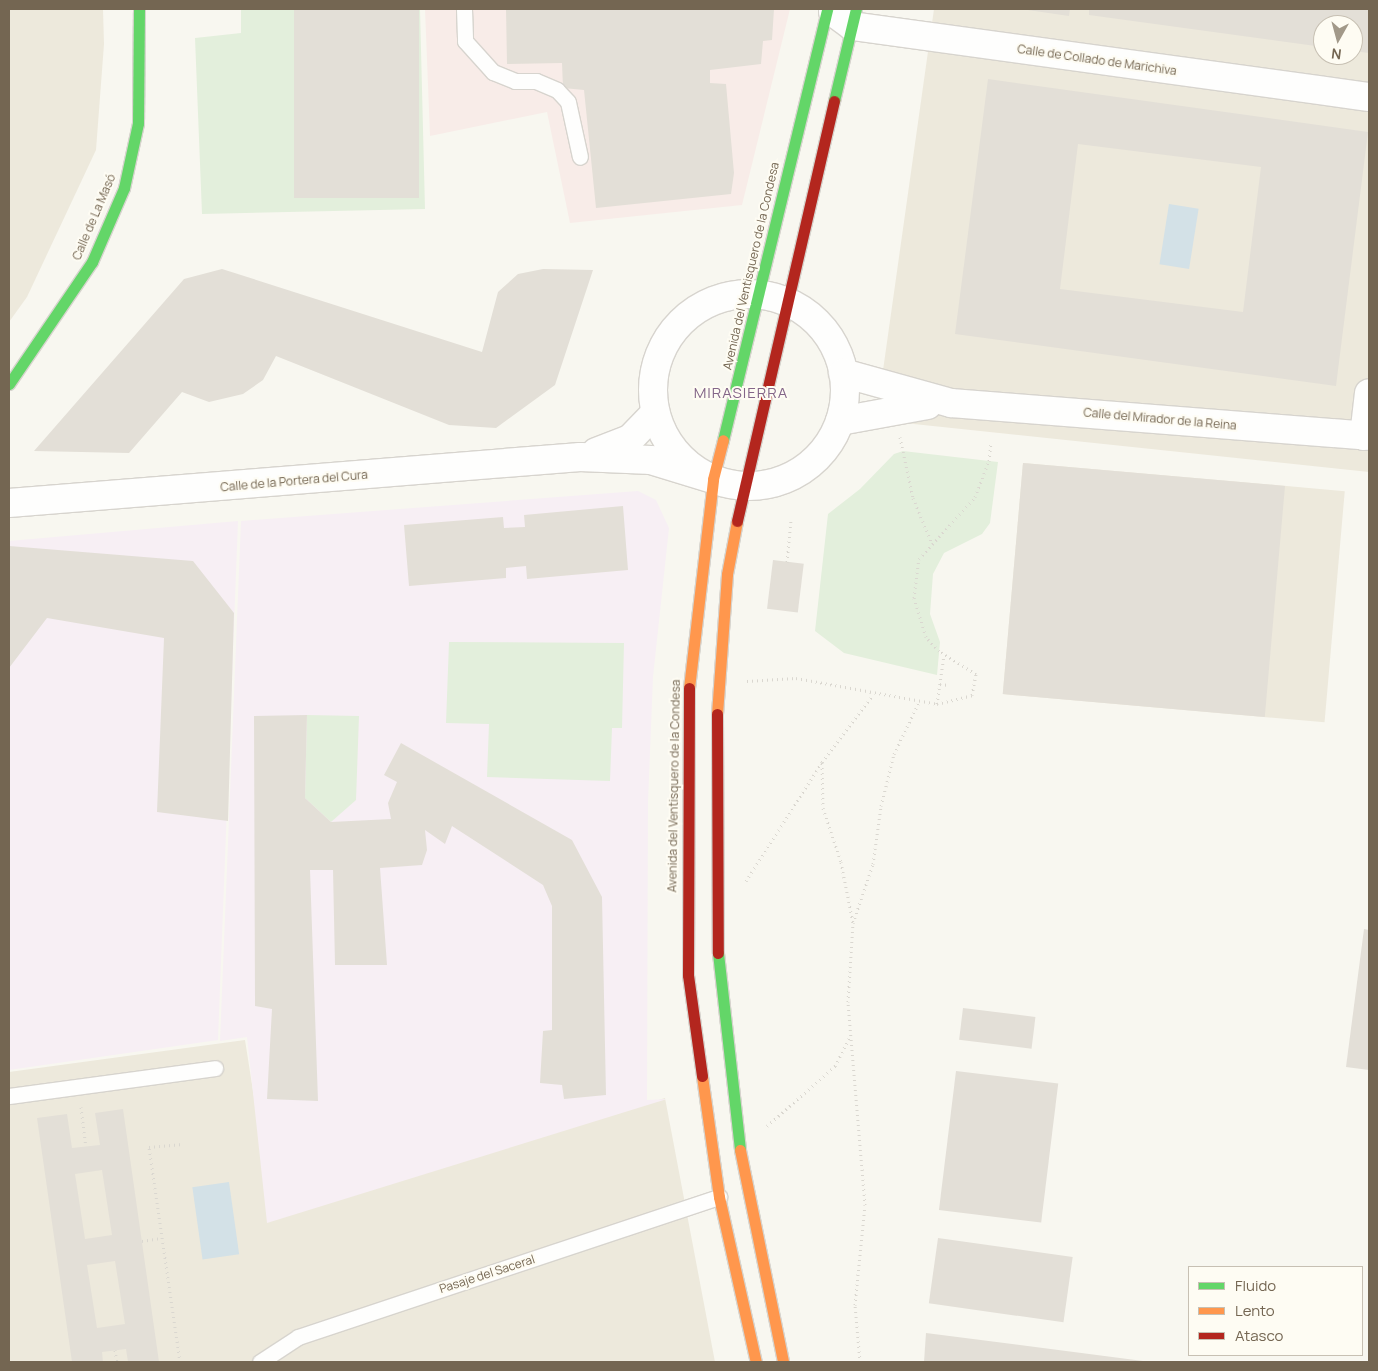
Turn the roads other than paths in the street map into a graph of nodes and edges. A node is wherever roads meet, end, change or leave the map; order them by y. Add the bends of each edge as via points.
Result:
1 (139, 9) edge
2 (464, 9) edge
3 (829, 9) edge
4 (854, 17) edge
5 (1369, 97) edge
6 (580, 157) dead end
7 (772, 299) junction
8 (843, 373) junction
9 (9, 384) edge
10 (1369, 393) edge
11 (952, 402) junction
12 (655, 413) junction
13 (840, 421) junction
14 (1366, 436) edge
15 (580, 457) junction
16 (714, 479) junction
17 (743, 486) junction
18 (9, 504) edge
19 (215, 1068) dead end
20 (9, 1096) edge
21 (719, 1197) junction
22 (260, 1362) edge
23 (756, 1362) edge
24 (783, 1362) edge

1 - 9 main road, Calle de La Masó via 138,123 124,188 92,262 56,321
2 - 6 lane via 465,41 493,72 515,80 536,81 557,90 568,102
3 - 4 street, Calle de Collado de Marichiva via 840,21
3 - 7 main road, Avenida del Ventisquero de la Condesa
4 - 5 street, Calle de Collado de Marichiva
4 - 7 main road, Avenida del Ventisquero de la Condesa
7 - 8 street via 823,330
7 - 12 street via 714,301 676,327 655,368
7 - 16 main road, Avenida del Ventisquero de la Condesa
7 - 17 main road, Avenida del Ventisquero de la Condesa
8 - 11 street, Calle del Mirador de la Reina
8 - 13 street
10 - 14 street
11 - 13 street, Calle del Mirador de la Reina
11 - 14 street, Calle del Mirador de la Reina
12 - 15 street, Calle de la Portera del Cura via 630,439
12 - 16 street via 670,446
13 - 17 street, Calle de la Portera del Cura via 825,448 802,470 774,483
15 - 16 street, Calle de la Portera del Cura via 651,460
15 - 18 street, Calle de la Portera del Cura
16 - 17 street, Calle de la Portera del Cura
16 - 21 main road, Avenida del Ventisquero de la Condesa via 688,685 685,846 688,975
17 - 24 main road, Avenida del Ventisquero de la Condesa via 727,574 717,687 716,932 729,1077 746,1195
19 - 20 lane
21 - 22 lane, Pasaje del Saceral via 298,1337
21 - 23 main road, Avenida del Ventisquero de la Condesa

